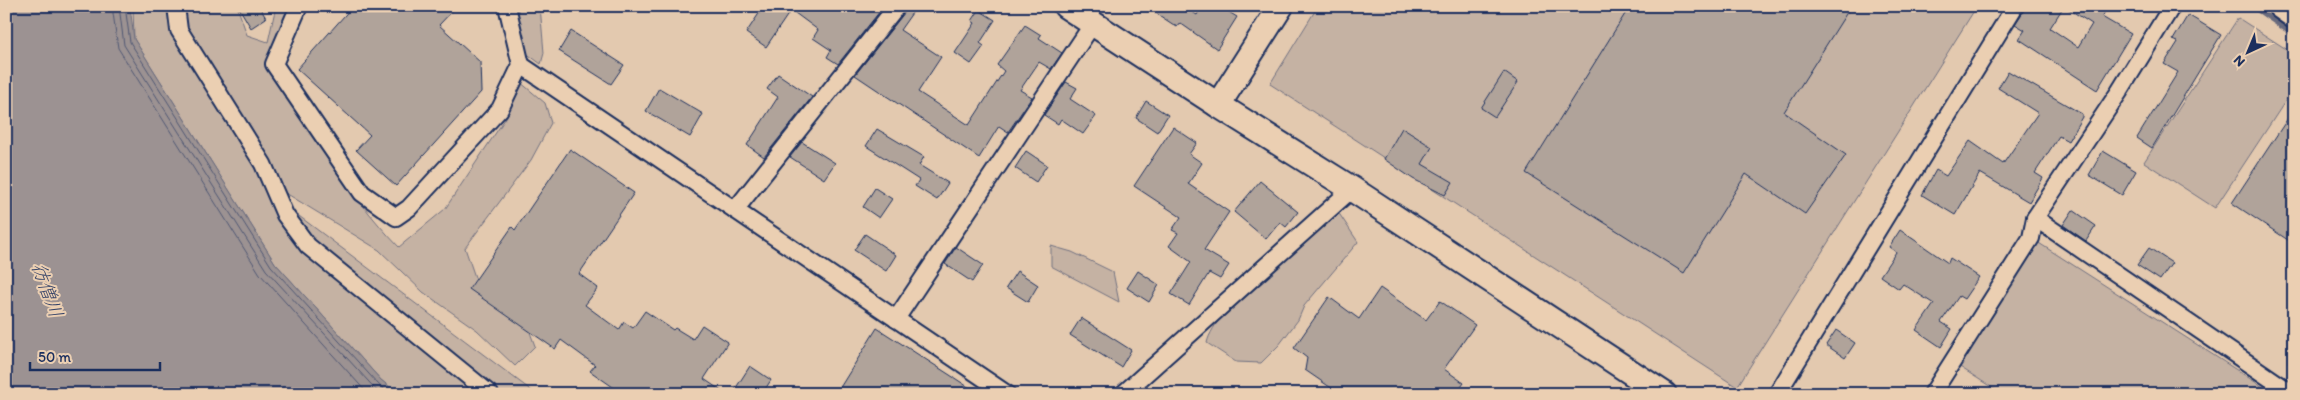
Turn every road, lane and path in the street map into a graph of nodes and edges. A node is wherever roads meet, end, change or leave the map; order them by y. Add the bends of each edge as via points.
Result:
1 (176, 6) edge
2 (299, 6) edge
3 (507, 6) edge
4 (897, 6) edge
5 (1281, 6) edge
6 (2014, 6) edge
7 (2172, 6) edge
8 (2280, 6) edge
9 (1071, 7) edge
10 (2294, 16) edge
11 (1092, 25) junction
12 (521, 65) junction
13 (1218, 105) junction
14 (1352, 189) junction
15 (735, 210) junction
16 (2035, 218) junction
17 (896, 319) junction
18 (490, 394) edge
19 (1007, 394) edge
20 (1123, 394) edge
21 (1664, 394) edge
22 (1777, 394) edge
23 (1932, 394) edge
24 (2293, 394) edge

1 - 18 street via 178,30 262,164 285,214 308,246
2 - 12 street via 274,64 362,193 396,217 409,208 500,109
3 - 12 street
4 - 15 street
5 - 13 street
6 - 22 street
7 - 16 street
8 - 10 street
9 - 11 street
11 - 13 street
11 - 17 street
12 - 15 street
13 - 14 street
14 - 20 street
14 - 21 street
15 - 17 street
16 - 23 street via 2031,238
16 - 24 street
17 - 19 street

